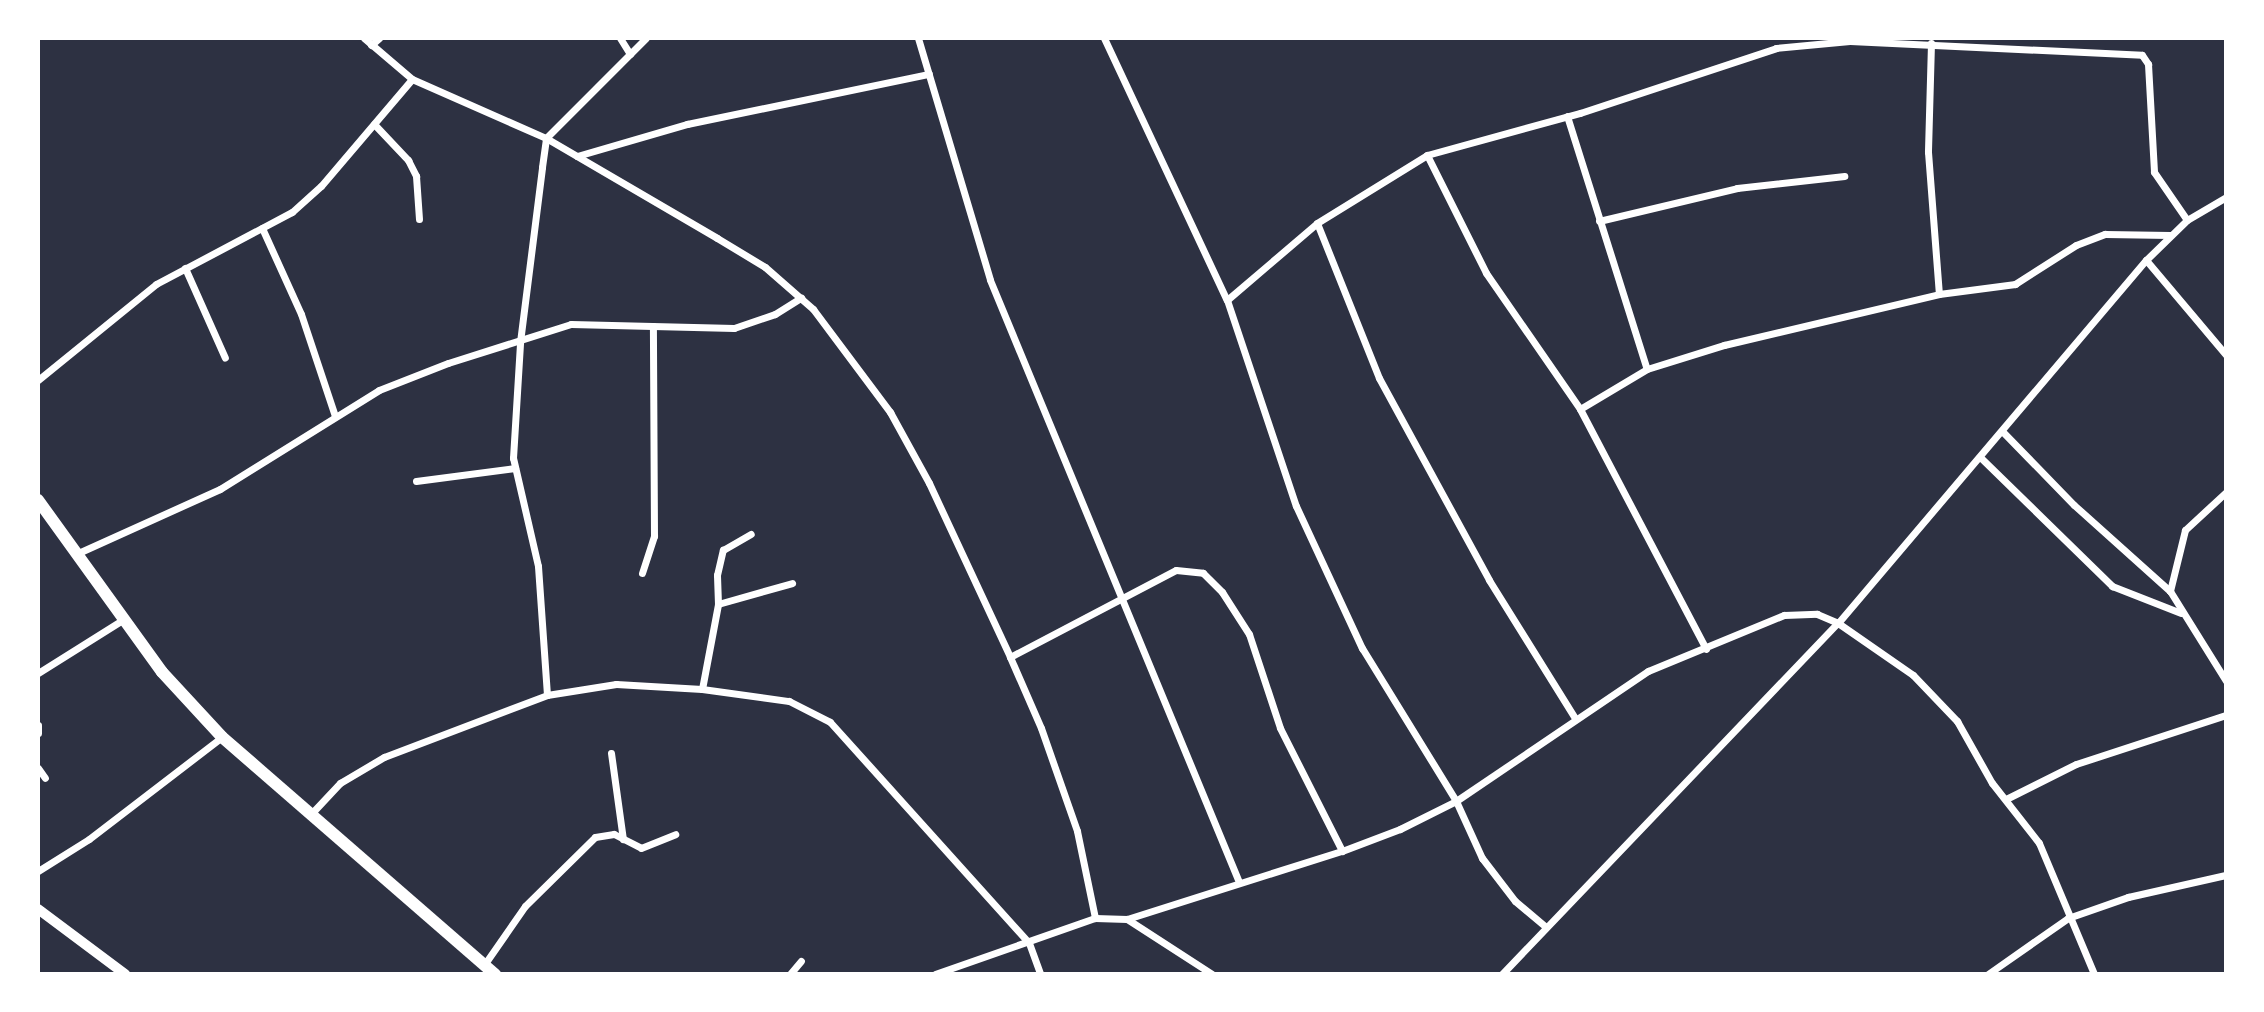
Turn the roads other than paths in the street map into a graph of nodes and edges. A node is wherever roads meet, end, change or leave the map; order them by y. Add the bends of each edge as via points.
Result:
1 (364, 38) edge
2 (379, 38) edge
3 (620, 38) edge
4 (646, 38) edge
5 (918, 38) edge
6 (1104, 38) edge
7 (1931, 43) junction
8 (371, 45) junction
9 (630, 54) junction
10 (929, 74) junction
11 (412, 79) junction
12 (1567, 116) junction
13 (374, 124) junction
14 (546, 138) junction
15 (1427, 155) junction
16 (577, 156) junction
17 (1844, 176) dead end
18 (2225, 197) edge
19 (419, 219) dead end
20 (2187, 220) junction
21 (1599, 221) junction
22 (1317, 223) junction
23 (262, 228) junction
24 (2170, 235) junction
25 (2146, 260) junction
26 (185, 268) junction
27 (1939, 294) junction
28 (801, 298) junction
29 (1227, 300) junction
30 (653, 326) junction
31 (520, 342) junction
32 (2225, 355) edge
33 (225, 358) dead end
34 (1647, 369) junction
35 (38, 380) edge
36 (1580, 409) junction
37 (335, 416) junction
38 (2002, 431) junction
39 (1980, 457) junction
40 (515, 468) junction
41 (416, 481) dead end
42 (2225, 492) edge
43 (38, 500) edge
44 (751, 534) dead end
45 (76, 554) junction
46 (642, 573) dead end
47 (792, 583) dead end
48 (2170, 591) junction
49 (1124, 594) junction
50 (718, 604) junction
51 (2185, 615) junction
52 (124, 619) junction
53 (1838, 623) junction
54 (1706, 649) junction
55 (1010, 657) junction
56 (38, 673) edge
57 (2225, 681) edge
58 (702, 689) junction
59 (547, 695) junction
60 (2225, 715) edge
61 (1575, 718) junction
62 (38, 725) edge
63 (38, 733) edge
64 (222, 737) junction
65 (611, 753) dead end
66 (38, 768) edge
67 (45, 778) dead end
68 (2006, 799) junction
69 (1456, 801) junction
70 (310, 815) junction
71 (675, 834) dead end
72 (623, 839) junction
73 (1342, 851) junction
74 (38, 871) edge
75 (2225, 875) edge
76 (1240, 883) junction
77 (38, 909) edge
78 (1095, 918) junction
79 (2068, 918) junction
80 (1127, 919) junction
81 (1545, 926) junction
82 (1029, 943) junction
83 (801, 961) dead end
84 (484, 965) junction
85 (125, 974) edge
86 (495, 974) edge
87 (790, 974) edge
88 (935, 974) edge
89 (1040, 974) edge
90 (1212, 974) edge
91 (1502, 974) edge
92 (1988, 974) edge
93 (2094, 974) edge

1 - 8 street
2 - 8 street
3 - 9 street
4 - 9 street
5 - 10 street
6 - 29 street
7 - 12 street via 1850,41 1776,48
7 - 20 street via 2142,55 2148,64 2154,172
7 - 27 street via 1928,152
8 - 11 street
9 - 14 street
10 - 16 street via 687,124
10 - 49 street via 990,280 1084,510
11 - 13 street
11 - 14 street
12 - 15 street
12 - 21 street
13 - 19 street via 408,160 416,176
13 - 23 street via 321,186 292,212
14 - 16 street
14 - 31 street
15 - 22 street
15 - 36 street via 1486,273
16 - 28 street via 765,267
17 - 21 street via 1737,188
18 - 20 street
20 - 24 street
21 - 34 street
22 - 29 street
22 - 61 street via 1379,378 1489,580
23 - 26 street
23 - 37 street via 301,314
24 - 25 street
24 - 27 street via 2105,234 2076,245 2015,284
25 - 32 street
25 - 38 street
26 - 33 street
26 - 35 street via 156,284
27 - 34 street via 1724,345
28 - 30 street via 775,314 734,328
28 - 55 street via 849,353 890,412 929,483
29 - 69 street via 1296,506 1362,648
30 - 31 street via 571,324
30 - 46 street via 654,536
31 - 37 street via 379,390
31 - 40 street
34 - 36 street
36 - 54 street
37 - 45 street via 220,489
38 - 39 street
38 - 48 street via 2074,505
39 - 51 street via 2112,586
39 - 53 street
40 - 41 street
40 - 59 street via 538,566
42 - 48 street via 2185,530
43 - 45 main road
44 - 50 street via 723,550
45 - 52 main road
47 - 50 street
48 - 51 street
49 - 55 street
49 - 73 street via 1175,570 1203,573 1222,592 1249,634 1280,728
49 - 76 street
50 - 58 street
51 - 57 street
52 - 56 street
52 - 64 main road via 162,672
53 - 54 street via 1816,614 1784,615
53 - 68 street via 1913,675 1956,720
53 - 81 street
54 - 61 street via 1648,671
55 - 78 street via 1077,831
58 - 59 street via 616,684
58 - 82 street via 789,701 830,722
59 - 70 street via 384,757 340,783
60 - 68 street via 2076,764
61 - 69 street
62 - 63 street
64 - 70 main road
64 - 74 street via 89,839
65 - 72 street
66 - 67 street
68 - 79 street via 2039,842
69 - 73 street
69 - 81 street via 1488,867 1515,901
70 - 84 main road
71 - 72 street via 641,848
72 - 84 street via 614,834 595,836 579,847 525,906
73 - 76 street
75 - 79 street via 2128,897
76 - 80 street
77 - 85 street
78 - 80 street
78 - 82 street
79 - 92 street
79 - 93 street
80 - 90 street
81 - 91 street
82 - 88 street
82 - 89 street
83 - 87 street
84 - 86 main road

